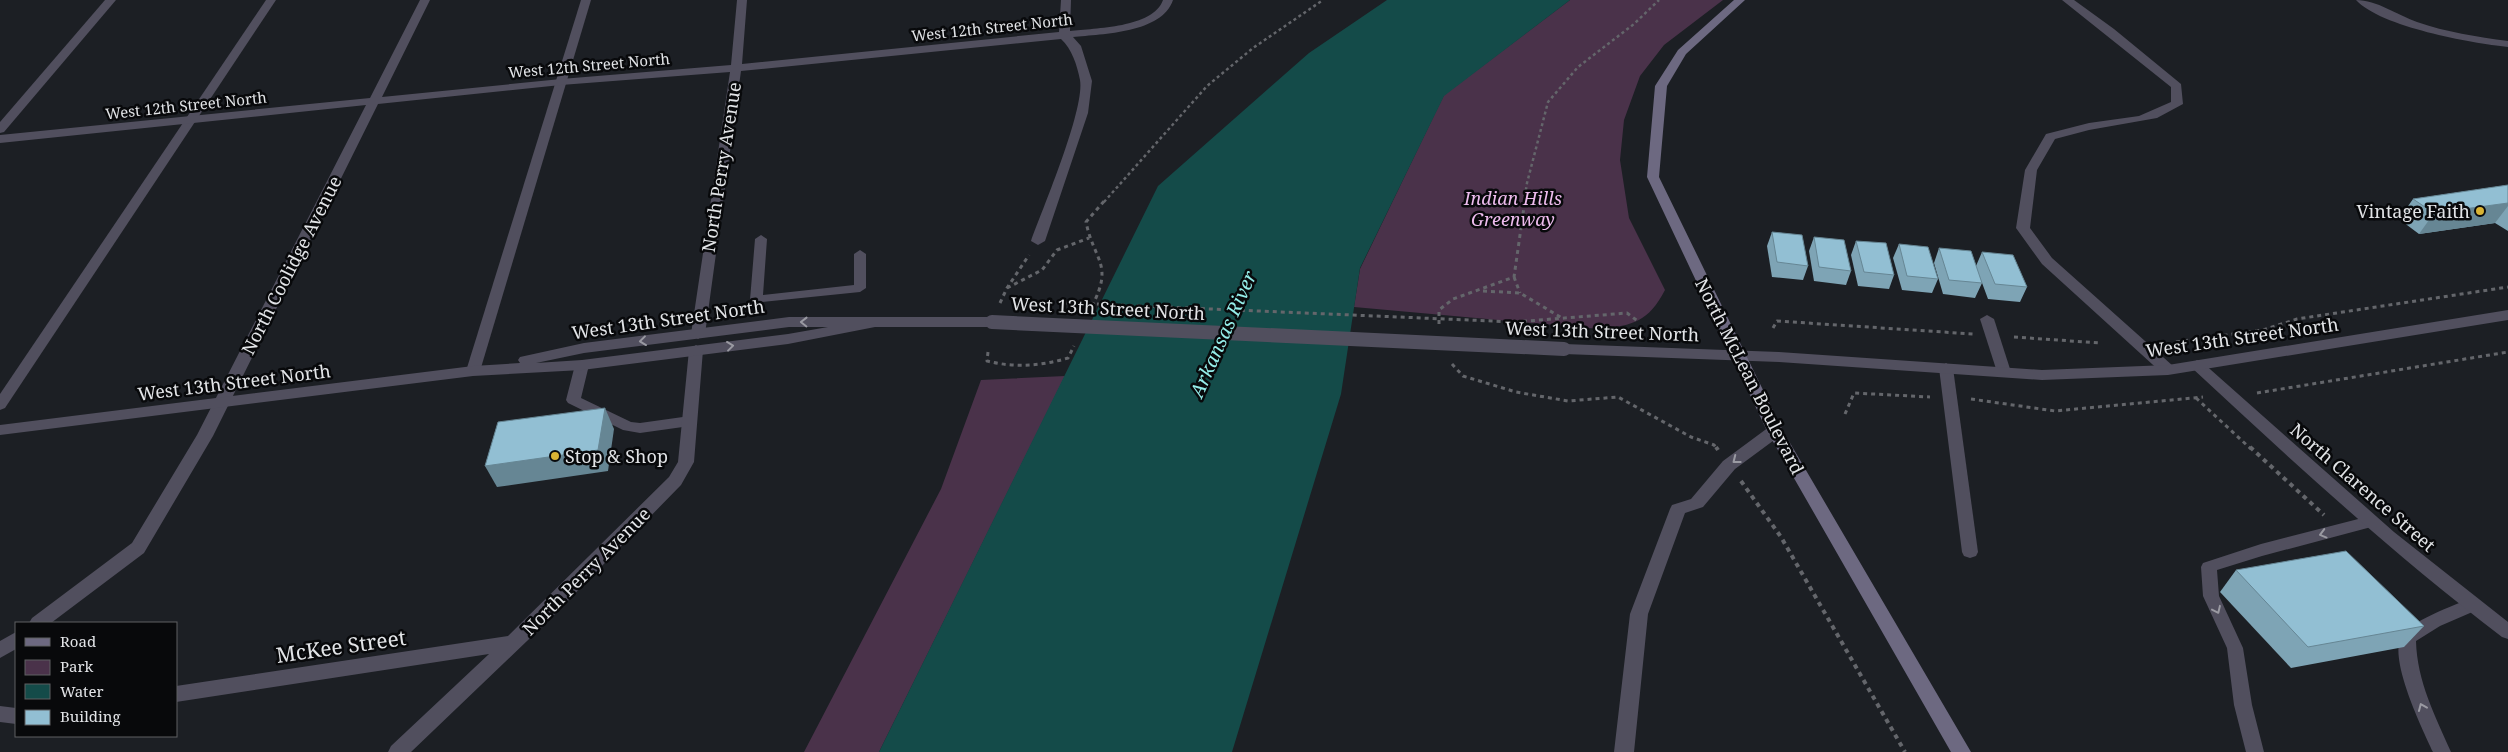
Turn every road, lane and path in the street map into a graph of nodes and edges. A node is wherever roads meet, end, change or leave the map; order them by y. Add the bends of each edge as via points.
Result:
1 (111, 0) edge
2 (271, 0) edge
3 (426, 0) edge
4 (586, 0) edge
5 (742, 0) edge
6 (1066, 0) edge
7 (1168, 0) edge
8 (1323, 0) edge
9 (1740, 0) edge
10 (2067, 0) edge
11 (2361, 0) edge
12 (1064, 35) junction
13 (2508, 44) edge
14 (736, 68) junction
15 (561, 82) junction
16 (374, 101) junction
17 (191, 120) junction
18 (0, 129) edge
19 (0, 139) edge
20 (1088, 238) junction
21 (761, 239) dead end
22 (1038, 241) joint
23 (860, 254) dead end
24 (1514, 277) dead end
25 (2508, 287) edge
26 (1480, 290) dead end
27 (1520, 293) junction
28 (1025, 300) dead end
29 (1088, 314) dead end
30 (2508, 315) edge
31 (1563, 318) junction
32 (1987, 319) dead end
33 (1639, 322) dead end
34 (1773, 328) dead end
35 (1992, 336) junction
36 (1076, 340) dead end
37 (697, 342) junction
38 (2176, 342) dead end
39 (2100, 343) dead end
40 (988, 352) dead end
41 (1738, 355) junction
42 (582, 365) junction
43 (2197, 365) junction
44 (1946, 368) junction
45 (2168, 370) junction
46 (472, 371) junction
47 (2004, 372) junction
48 (2195, 397) dead end
49 (220, 403) junction
50 (0, 404) edge
51 (690, 421) junction
52 (0, 430) edge
53 (1775, 431) junction
54 (2370, 522) junction
55 (2339, 530) junction
56 (1970, 552) dead end
57 (2471, 605) junction
58 (39, 622) edge
59 (2508, 632) edge
60 (15, 640) edge
61 (513, 643) junction
62 (0, 651) edge
63 (178, 694) edge
64 (0, 714) edge
65 (15, 716) edge
66 (398, 752) edge
67 (1624, 752) edge
68 (1961, 752) edge
69 (2255, 752) edge
70 (2442, 752) edge

1 - 18 street
2 - 17 lane
3 - 16 street, North Coolidge Avenue
4 - 15 lane
5 - 14 street, North Perry Avenue
6 - 12 street
7 - 12 street, West 12th Street North via 1166,10 1158,18 1117,28
8 - 20 path via 1253,48 1206,86 1086,222
9 - 41 main road, North McLean Boulevard via 1682,52 1660,86 1653,177
10 - 45 street via 2177,86 2177,104 2162,115 2077,129 2050,138 2031,170 2023,228 2047,261
11 - 13 street via 2410,23 2447,34
12 - 14 street, West 12th Street North
12 - 22 street via 1077,51 1086,81 1082,113
14 - 15 street, West 12th Street North
14 - 37 street, North Perry Avenue
15 - 16 street, West 12th Street North
15 - 46 lane
16 - 17 street, West 12th Street North
16 - 49 street, North Coolidge Avenue
17 - 19 street, West 12th Street North
17 - 50 lane
20 - 22 path via 1057,250 1042,270 1007,288
20 - 29 path via 1104,270 1101,289
21 - 23 lane via 756,300 860,288
24 - 27 path
25 - 38 path via 2297,319 2263,330
26 - 27 path
27 - 31 path
28 - 31 path, bridge via 1515,322
30 - 43 street, West 13th Street North
31 - 33 path via 1627,313
32 - 35 lane
34 - 35 path via 1777,321
35 - 39 path
35 - 47 lane
36 - 40 path via 1068,358 1048,364 999,365 987,361
37 - 41 street, West 13th Street North, bridge via 788,339 870,323 992,322
37 - 42 street, West 13th Street North
37 -> 46 street, West 13th Street North via 584,348
37 - 51 street, North Perry Avenue
41 - 44 street, West 13th Street North
41 - 53 main road, North McLean Boulevard
42 - 46 street, West 13th Street North
42 - 51 lane via 574,400 628,426 640,428
43 - 45 street, West 13th Street North
43 - 54 street, North Clarence Street
44 - 47 street, West 13th Street North
44 - 56 lane
45 - 47 street, West 13th Street North via 2042,375
46 - 49 street, West 13th Street North
48 - 55 path
49 - 52 street, West 13th Street North
49 - 58 street, North Coolidge Avenue via 205,436 138,548
51 - 61 street, North Perry Avenue via 686,462 675,481
53 -> 67 street via 1729,465 1697,503 1678,509 1639,614
53 - 68 main road, North McLean Boulevard
54 - 55 lane
54 - 57 street, North Clarence Street
55 -> 69 lane via 2209,567 2211,596 2235,648 2243,705
57 - 59 street, North Clarence Street
70 -> 57 lane via 2419,701 2408,662 2408,638 2434,621
60 - 62 street
61 - 63 street, McKee Street
61 - 66 street, North Perry Avenue
64 - 65 street

